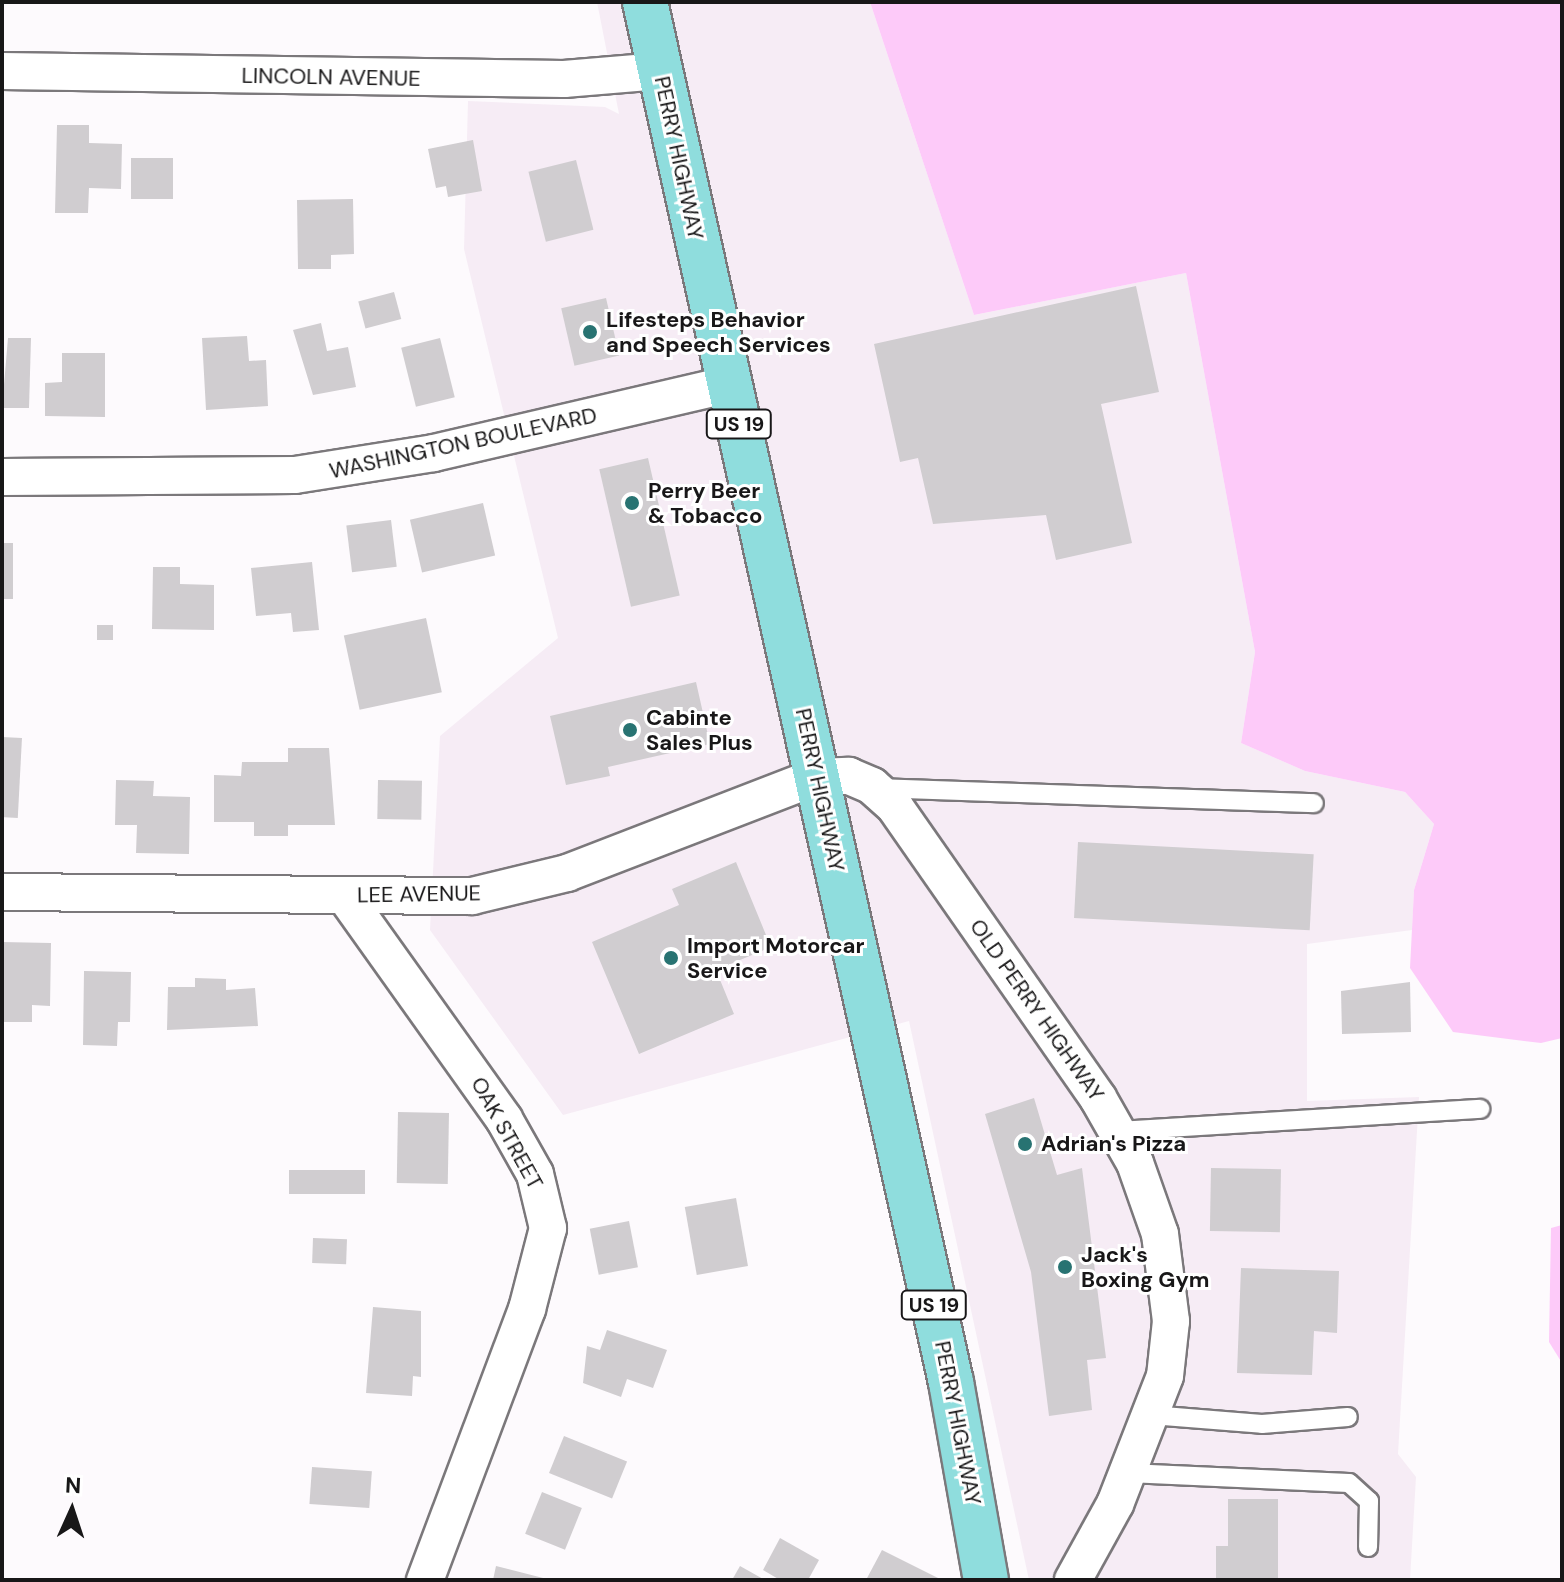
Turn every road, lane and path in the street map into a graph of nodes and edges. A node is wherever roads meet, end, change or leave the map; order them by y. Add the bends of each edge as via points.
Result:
1 (645, 2) edge
2 (2, 71) edge
3 (660, 71) junction
4 (730, 384) junction
5 (2, 477) edge
6 (816, 777) junction
7 (874, 788) junction
8 (1314, 803) dead end
9 (2, 892) edge
10 (345, 896) junction
11 (1480, 1109) dead end
12 (1119, 1131) junction
13 (1151, 1415) junction
14 (1348, 1417) dead end
15 (1128, 1473) junction
16 (1368, 1547) dead end
17 (425, 1580) edge
18 (986, 1580) edge
19 (1073, 1580) edge

1 - 3 main road, PERRY HIGHWAY / US 19
2 - 3 street, LINCOLN AVENUE via 532,79
3 - 4 main road, PERRY HIGHWAY / US 19
4 - 5 street, WASHINGTON BOULEVARD via 434,453 295,475
4 - 6 main road, PERRY HIGHWAY / US 19
6 - 7 street, OLD PERRY HIGHWAY via 849,776
6 - 10 street, LEE AVENUE via 534,884 472,896
6 - 18 main road, PERRY HIGHWAY / US 19 via 951,1382
7 - 8 lane
7 - 12 street, OLD PERRY HIGHWAY via 895,807
9 - 10 street, LEE AVENUE
10 - 17 street, OAK STREET via 504,1119 535,1174 548,1228 527,1309
11 - 12 lane
12 - 13 street, OLD PERRY HIGHWAY via 1150,1198 1168,1278 1170,1348
13 - 14 lane via 1262,1424
13 - 15 street, OLD PERRY HIGHWAY
15 - 16 lane via 1349,1483 1369,1501
15 - 19 street, OLD PERRY HIGHWAY

